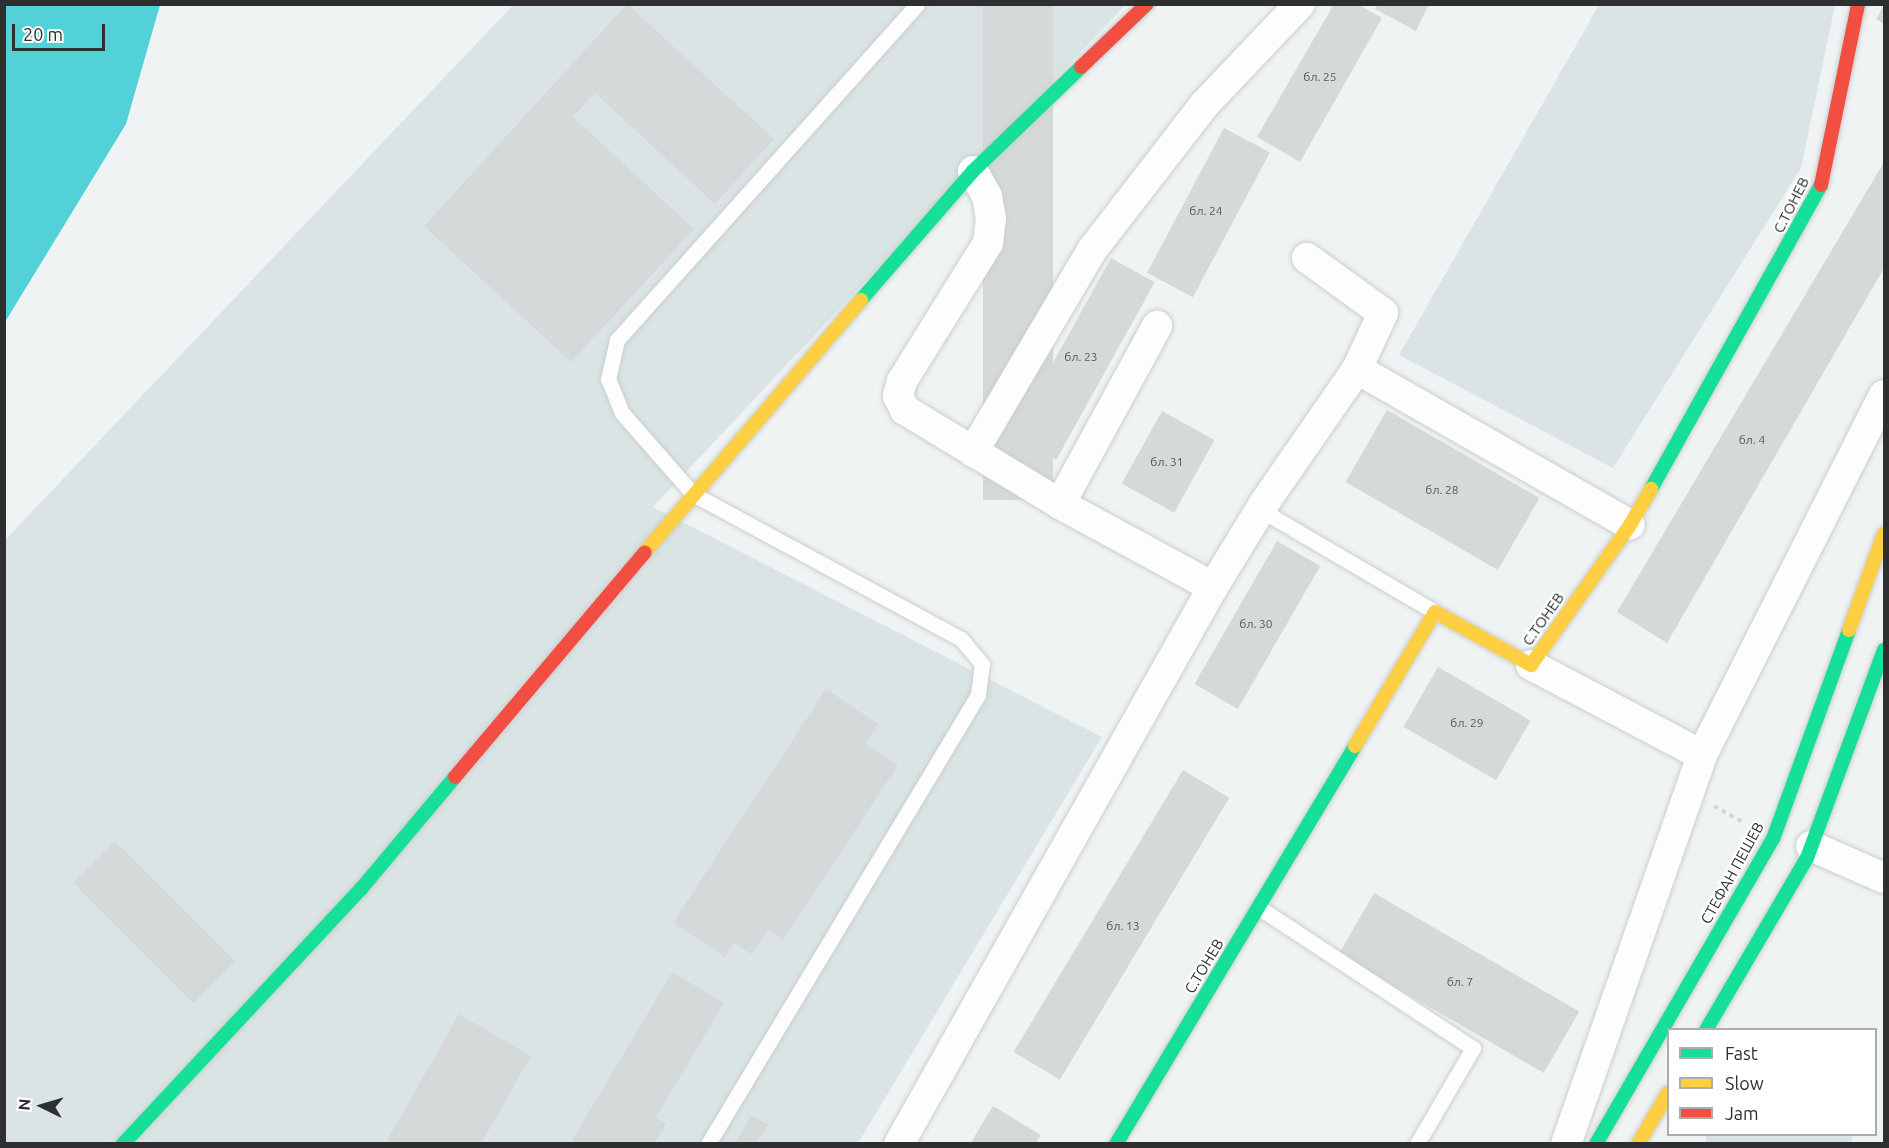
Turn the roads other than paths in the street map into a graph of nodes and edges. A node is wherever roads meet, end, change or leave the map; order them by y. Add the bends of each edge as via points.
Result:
1 (917, 4) edge
2 (1147, 4) edge
3 (1300, 4) edge
4 (1858, 4) edge
5 (973, 171) junction
6 (1307, 258) dead end
7 (1157, 326) dead end
8 (1357, 369) junction
9 (1884, 395) edge
10 (973, 452) junction
11 (693, 494) junction
12 (1060, 504) junction
13 (1260, 510) junction
14 (1630, 525) junction
15 (1884, 534) edge
16 (1214, 587) junction
17 (1435, 612) junction
18 (1884, 650) edge
19 (1531, 665) junction
20 (1702, 755) junction
21 (1811, 846) junction
22 (1884, 878) edge
23 (1258, 907) junction
24 (1707, 1028) edge
25 (1667, 1095) edge
26 (123, 1143) edge
27 (708, 1143) edge
28 (899, 1143) edge
29 (1116, 1143) edge
30 (1417, 1143) edge
31 (1566, 1143) edge
32 (1596, 1143) edge
33 (1638, 1143) edge

1 - 11 lane via 617,340 608,379 622,413
2 - 5 street
3 - 10 street via 1205,104 1092,250
4 - 14 street, С.ТОНЕВ via 1820,191
5 - 10 street via 987,196 991,218 988,243 902,381 898,396 905,410
5 - 11 street
6 - 8 street via 1383,313
7 - 12 street
8 - 13 street
8 - 14 street
9 - 20 street
10 - 12 street
11 - 26 street via 361,890
11 - 27 lane via 961,639 981,664 978,695
12 - 16 street
13 - 16 street
13 - 17 lane
14 - 19 street, С.ТОНЕВ
15 - 32 street, СТЕФАН ПЕШЕВ via 1773,839
16 - 28 street
17 - 19 street, С.ТОНЕВ
17 - 23 street, С.ТОНЕВ
18 - 21 street
19 - 20 street
20 - 31 street
21 - 22 street
21 - 24 street
23 - 29 street, С.ТОНЕВ
23 - 30 lane via 1473,1048
25 - 33 street

